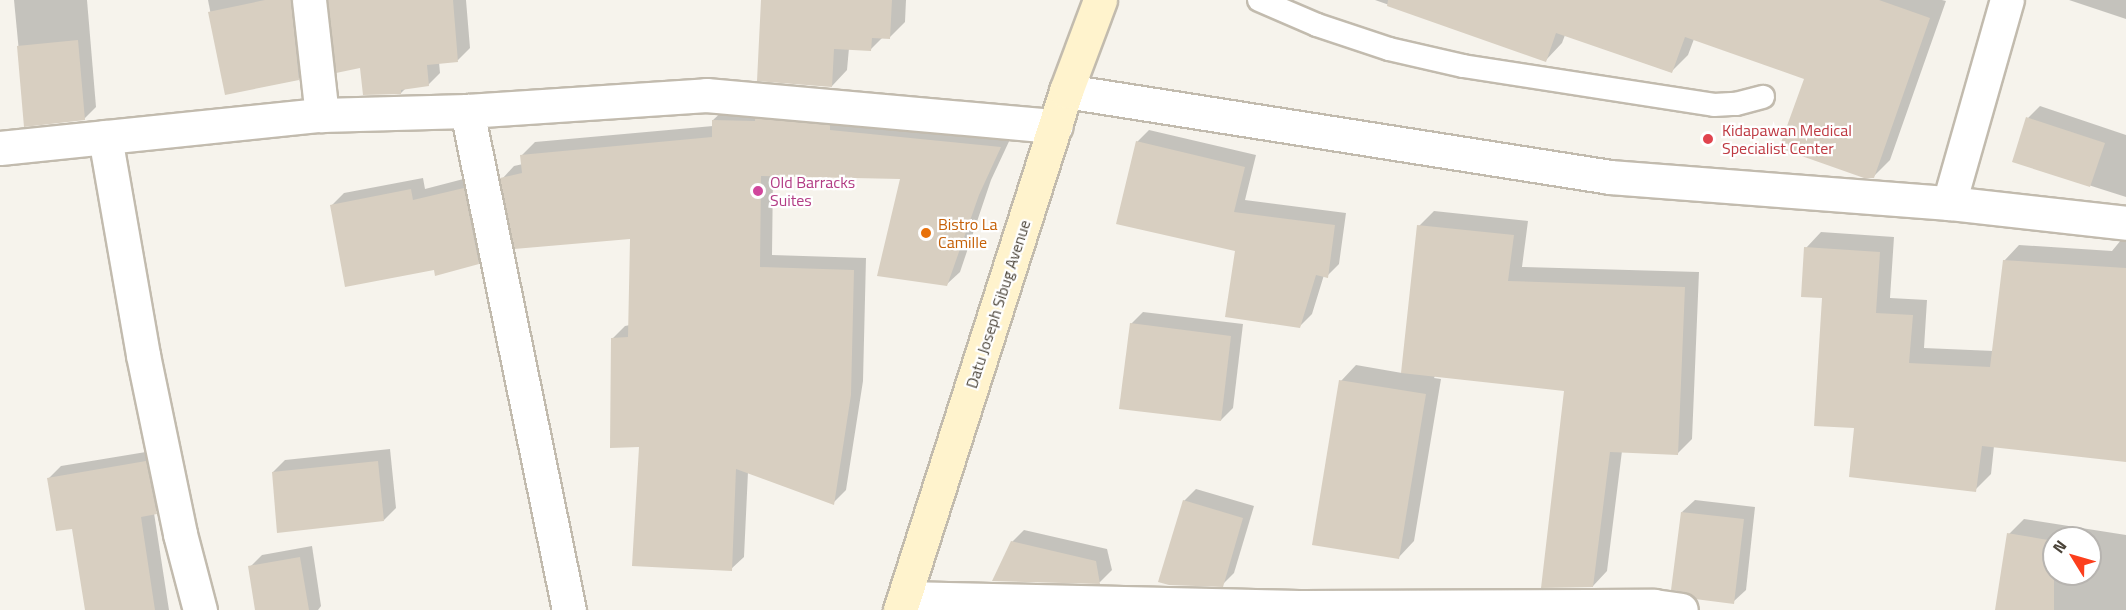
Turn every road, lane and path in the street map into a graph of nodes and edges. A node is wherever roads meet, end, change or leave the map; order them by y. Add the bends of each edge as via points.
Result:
1 (309, 0) edge
2 (1100, 0) edge
3 (1260, 0) edge
4 (2007, 0) edge
5 (1066, 91) junction
6 (1763, 97) dead end
7 (467, 111) junction
8 (322, 115) junction
9 (1056, 126) junction
10 (105, 137) junction
11 (0, 148) edge
12 (1949, 203) junction
13 (2126, 223) edge
14 (902, 604) edge
15 (1663, 609) edge
16 (200, 610) edge
17 (569, 610) edge

1 - 8 street
2 - 5 main road, Datu Joseph Sibug Avenue
3 - 6 lane via 1378,46 1464,66 1714,105
4 - 12 street
5 - 9 main road, Datu Joseph Sibug Avenue
5 - 12 street via 1610,177
7 - 8 street
7 - 9 street via 706,95
7 - 17 street
8 - 10 street
9 - 14 main road, Datu Joseph Sibug Avenue
10 - 11 street
10 - 16 street via 143,355
12 - 13 street
14 - 15 street

